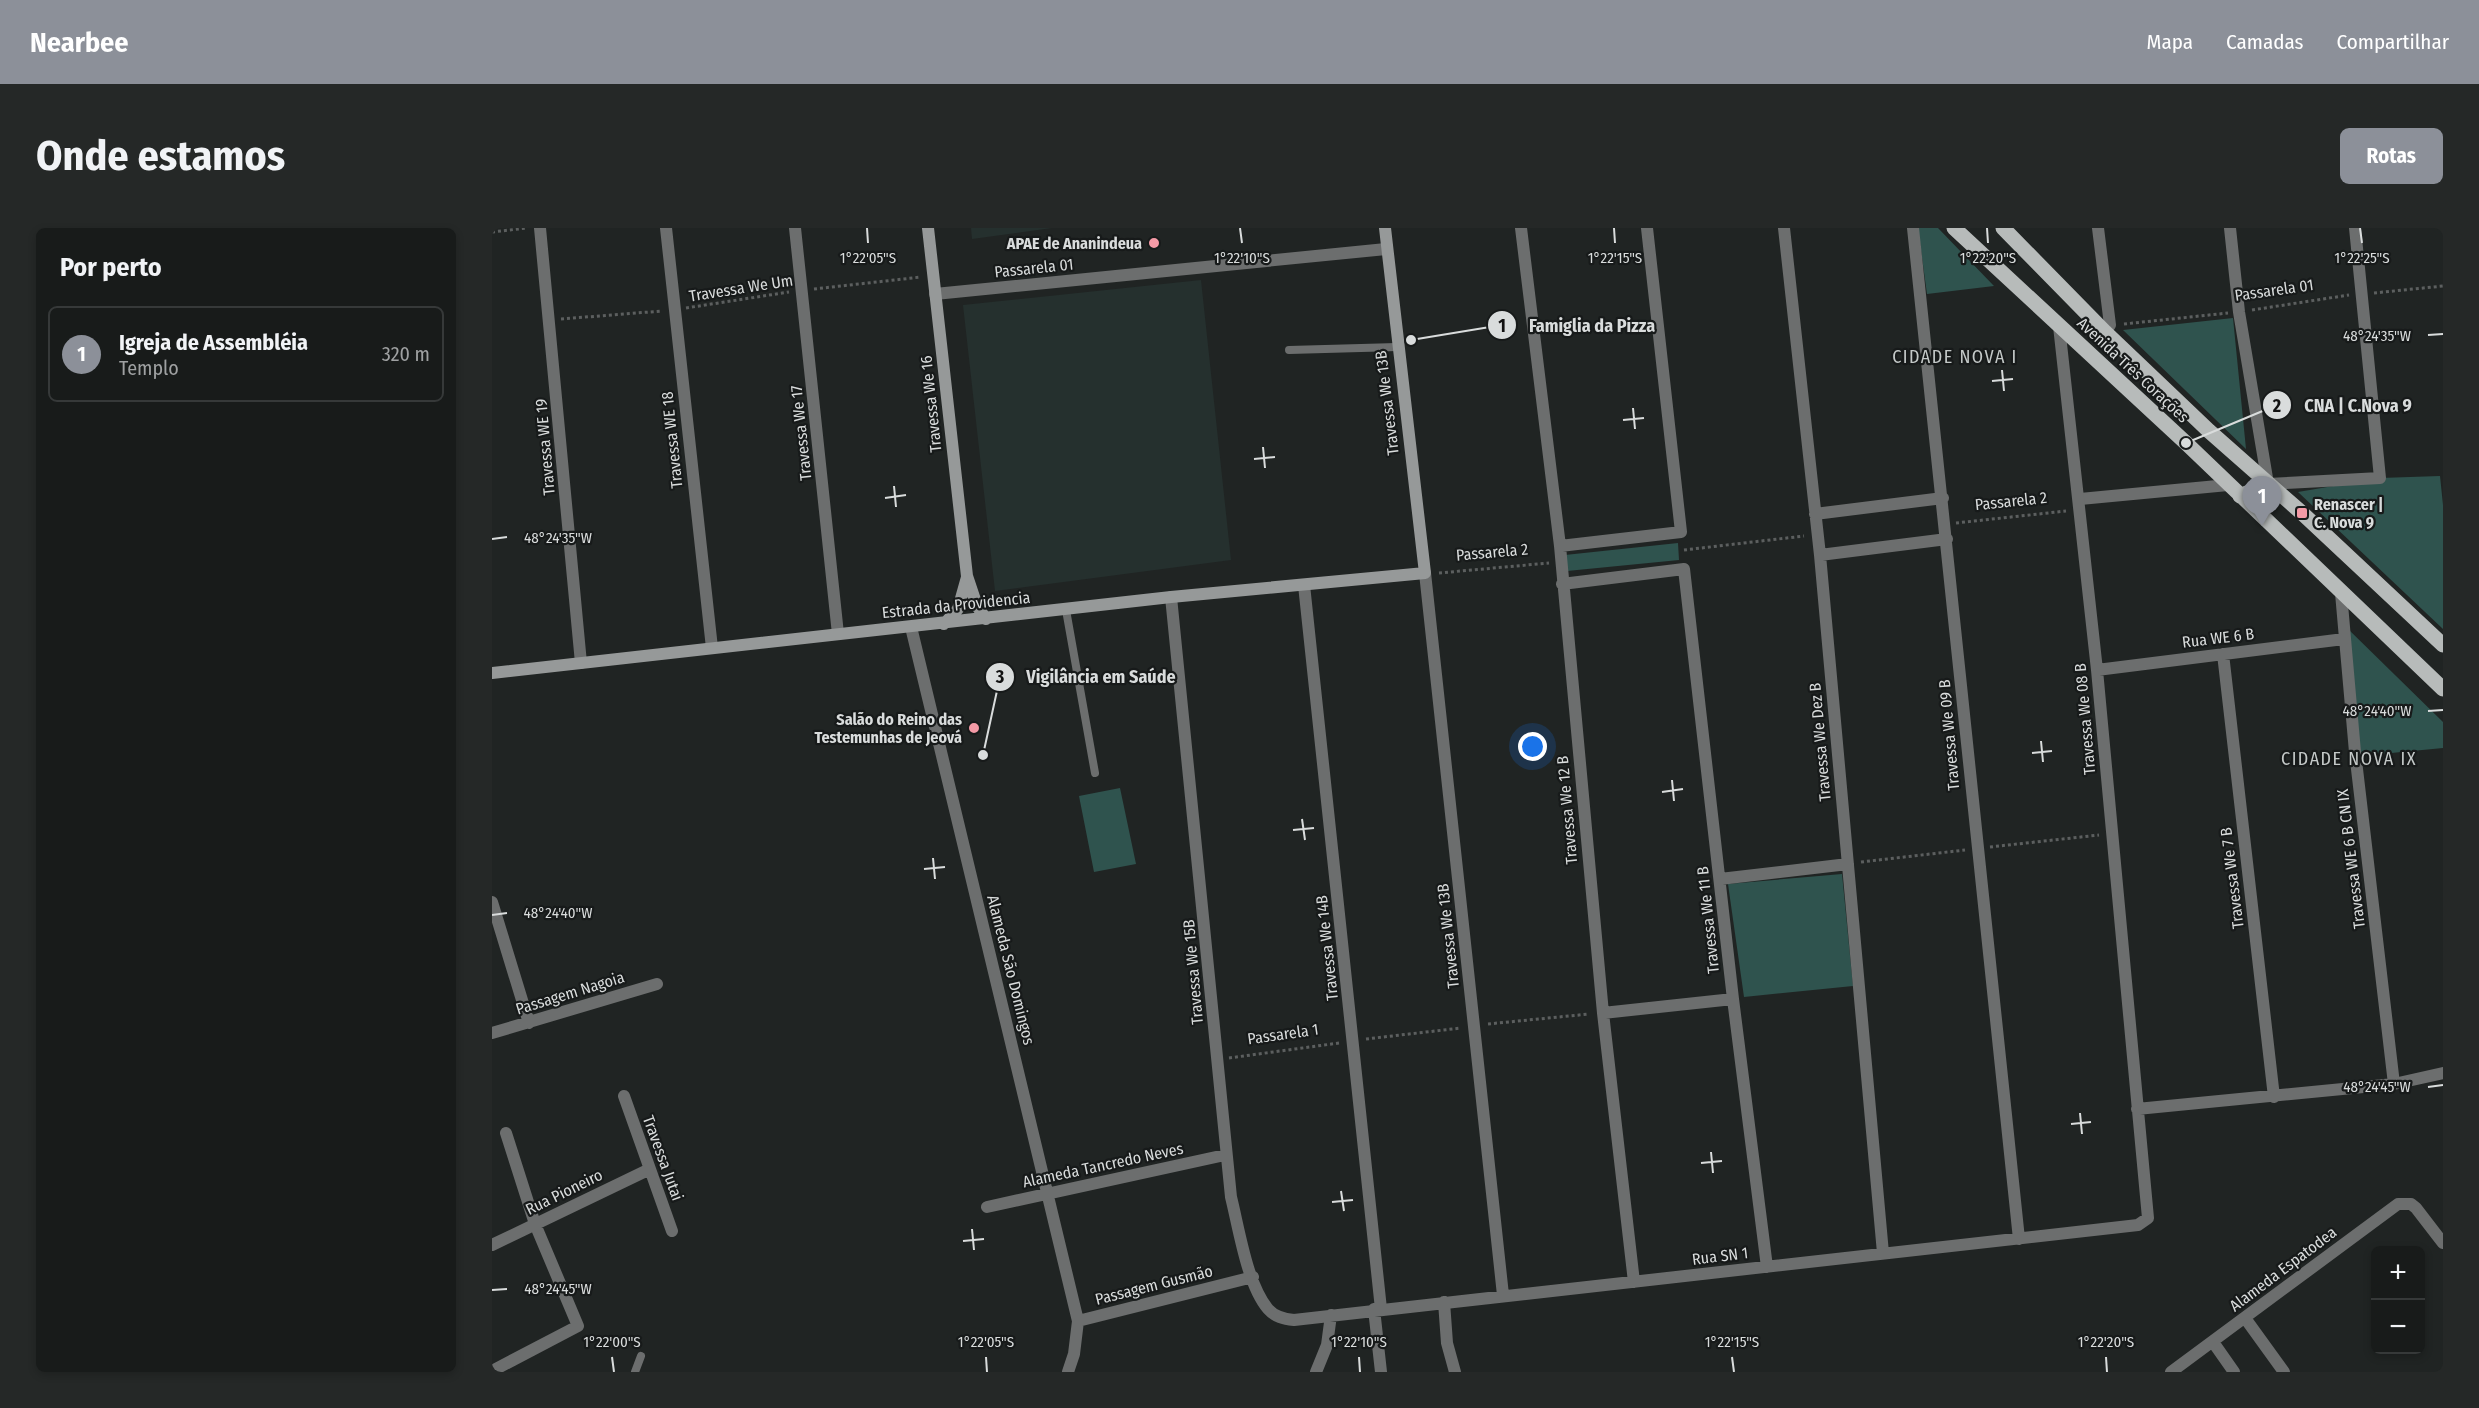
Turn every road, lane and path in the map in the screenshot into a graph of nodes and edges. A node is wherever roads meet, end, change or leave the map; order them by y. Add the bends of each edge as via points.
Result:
1 (529, 228) edge
2 (540, 228) edge
3 (666, 228) edge
4 (795, 228) edge
5 (928, 228) edge
6 (1385, 228) edge
7 (1521, 228) edge
8 (1647, 228) edge
9 (1785, 228) edge
10 (1913, 228) edge
11 (1954, 228) edge
12 (2003, 228) edge
13 (2098, 228) edge
14 (2230, 228) edge
15 (2355, 228) edge
16 (492, 232) edge
17 (1386, 249) junction
18 (935, 275) junction
19 (2443, 286) edge
20 (803, 290) junction
21 (935, 294) junction
22 (2362, 294) junction
23 (674, 310) junction
24 (2240, 312) junction
25 (550, 320) junction
26 (2059, 326) junction
27 (2108, 329) junction
28 (1397, 347) junction
29 (1289, 350) dead end
30 (2268, 484) junction
31 (2228, 485) junction
32 (2240, 496) junction
33 (1943, 498) junction
34 (2080, 505) junction
35 (1815, 514) junction
36 (1945, 524) junction
37 (1681, 532) junction
38 (1817, 535) junction
39 (1947, 539) junction
40 (1560, 546) junction
41 (1684, 550) junction
42 (1820, 555) junction
43 (1562, 562) junction
44 (1684, 569) junction
45 (1425, 574) junction
46 (967, 576) junction
47 (1562, 584) junction
48 (1304, 585) junction
49 (2341, 593) junction
50 (1171, 597) junction
51 (1066, 610) junction
52 (986, 619) junction
53 (944, 624) junction
54 (911, 627) junction
55 (838, 634) junction
56 (2344, 639) junction
57 (2443, 645) edge
58 (712, 648) junction
59 (2223, 654) junction
60 (581, 663) junction
61 (2097, 670) junction
62 (492, 673) edge
63 (2443, 689) edge
64 (1095, 773) dead end
65 (1848, 864) junction
66 (1720, 879) junction
67 (492, 902) edge
68 (657, 984) dead end
69 (1733, 999) junction
70 (1603, 1013) junction
71 (529, 1023) junction
72 (492, 1033) edge
73 (1354, 1040) junction
74 (1217, 1059) junction
75 (2443, 1073) edge
76 (2394, 1084) junction
77 (624, 1096) dead end
78 (2274, 1097) junction
79 (2137, 1109) junction
80 (506, 1133) dead end
81 (1225, 1155) junction
82 (650, 1169) junction
83 (1048, 1193) junction
84 (987, 1207) dead end
85 (2148, 1218) joint
86 (535, 1224) junction
87 (672, 1231) dead end
88 (2019, 1239) junction
89 (2443, 1243) edge
90 (492, 1245) edge
91 (1883, 1253) junction
92 (1767, 1267) junction
93 (1253, 1277) junction
94 (1634, 1282) junction
95 (1503, 1295) junction
96 (1444, 1302) junction
97 (1378, 1309) junction
98 (1331, 1315) junction
99 (2245, 1318) junction
100 (1294, 1320) joint
101 (1078, 1321) junction
102 (2212, 1342) junction
103 (641, 1356) dead end
104 (492, 1371) edge
105 (635, 1372) edge
106 (1068, 1372) edge
107 (1316, 1372) edge
108 (1381, 1372) edge
109 (1455, 1372) edge
110 (2171, 1372) edge
111 (2234, 1372) edge
112 (2284, 1372) edge

1 - 16 path
2 - 25 street, Travessa WE 19
3 - 23 street, Travessa WE 18
4 - 20 street, Travessa We 17
5 - 18 main road, Travessa We 16
6 - 17 main road, Travessa We 13B
7 - 40 street, Travessa We 12 B
8 - 37 street
9 - 35 street, Travessa We Dez B
10 - 33 street, Travessa We 09 B
11 - 26 main road, Avenida Três Corações
12 - 27 main road, Avenida Três Corações
13 - 27 street
14 - 24 street
15 - 22 street
17 - 21 street, Passarela 01
17 - 28 main road, Travessa We 13B
18 - 20 path, Travessa We Um
18 - 21 main road, Travessa We 16
19 - 22 path, Passarela 01
20 - 23 path, Travessa We Um
20 - 55 street, Travessa We 17
21 - 46 main road, Travessa We 16
22 - 24 path, Passarela 01
22 - 30 street via 2380,478
23 - 25 path, Travessa We Um
23 - 58 street, Travessa WE 18
24 - 27 path, Passarela 01
24 - 30 street
25 - 60 street, Travessa WE 19
26 - 31 main road, Avenida Três Corações
26 - 34 street, Travessa We 08 B
27 - 30 main road, Avenida Três Corações
28 - 29 lane
28 - 45 main road, Travessa We 13B
30 - 32 main road
30 - 57 main road, Avenida Três Corações
31 - 32 main road, Avenida Três Corações
31 - 34 street
32 - 49 main road, Avenida Três Corações
33 - 35 street
33 - 36 street, Travessa We 09 B
34 - 36 path, Passarela 2
34 - 61 street, Travessa We 08 B
35 - 38 street, Travessa We Dez B
36 - 39 street, Travessa We 09 B
37 - 40 street
37 - 41 path
38 - 41 path
38 - 42 street, Travessa We Dez B
39 - 42 street
39 - 88 street, Travessa We 09 B via 1977,860
40 - 43 street, Travessa We 12 B
41 - 44 path
42 - 65 street, Travessa We Dez B
43 - 45 path, Passarela 2
43 - 47 street, Travessa We 12 B
44 - 47 street
44 - 66 street, Travessa We 11 B
45 - 48 main road, Estrada da Providencia
45 - 95 street, Travessa We 13B
46 - 52 main road
46 - 53 main road via 958,609
47 - 70 street, Travessa We 12 B
48 - 50 main road, Estrada da Providencia
48 - 73 street, Travessa We 14B
49 - 56 street, Travessa WE 6 B CN IX
49 - 63 main road, Avenida Três Corações
50 - 51 main road, Estrada da Providencia
50 - 74 street, Travessa We 15B
51 - 52 main road, Estrada da Providencia
51 - 64 lane
52 - 53 main road, Estrada da Providencia
53 - 54 main road, Estrada da Providencia
54 - 55 main road, Estrada da Providencia
54 - 83 street, Alameda São Domingos
55 - 58 main road, Estrada da Providencia
56 - 59 street, Rua WE 6 B
56 - 76 street, Travessa WE 6 B CN IX
58 - 60 main road, Estrada da Providencia
59 - 61 street, Rua WE 6 B
59 - 78 street, Travessa We 7 B
60 - 62 main road, Estrada da Providencia
61 - 79 street, Travessa We 08 B
65 - 66 street
65 - 91 street, Travessa We Dez B
66 - 69 street, Travessa We 11 B
67 - 71 street
68 - 71 street, Passagem Nagoia
69 - 70 street
69 - 92 street, Travessa We 11 B
70 - 94 street, Travessa We 12 B
71 - 72 street, Passagem Nagoia
73 - 74 path, Passarela 1
73 - 97 street, Travessa We 14B
74 - 81 street, Travessa We 15B
75 - 76 street
76 - 78 street
77 - 82 street, Travessa Jutai
78 - 79 street
79 - 85 street, Travessa We 08 B
80 - 86 street
81 - 83 street, Alameda Tancredo Neves
81 - 93 street, Travessa We 15B via 1231,1197
82 - 86 street, Rua Pioneiro
82 - 87 street, Travessa Jutai
83 - 84 street, Alameda Tancredo Neves
83 - 101 street, Alameda São Domingos
85 - 88 street, Rua SN 1 via 2138,1225
86 - 90 street, Rua Pioneiro
86 - 104 street via 578,1326
88 - 91 street, Rua SN 1
89 - 99 street, Alameda Espatodea via 2416,1208 2398,1204
91 - 92 street, Rua SN 1
92 - 94 street, Rua SN 1
93 - 100 street, Travessa We 15B via 1268,1309
93 - 101 street, Passagem Gusmão
94 - 95 street, Rua SN 1
95 - 96 street, Rua SN 1
96 - 97 street, Rua SN 1
96 - 109 street via 1447,1343
97 - 98 street, Rua SN 1
97 - 108 street, Travessa We 14B
98 - 100 street, Rua SN 1
98 - 107 street via 1327,1345
99 - 102 street, Alameda Espatodea
99 - 112 street
101 - 106 street, Passagem Gusmão
102 - 110 street, Alameda Espatodea
102 - 111 street
103 - 105 lane

